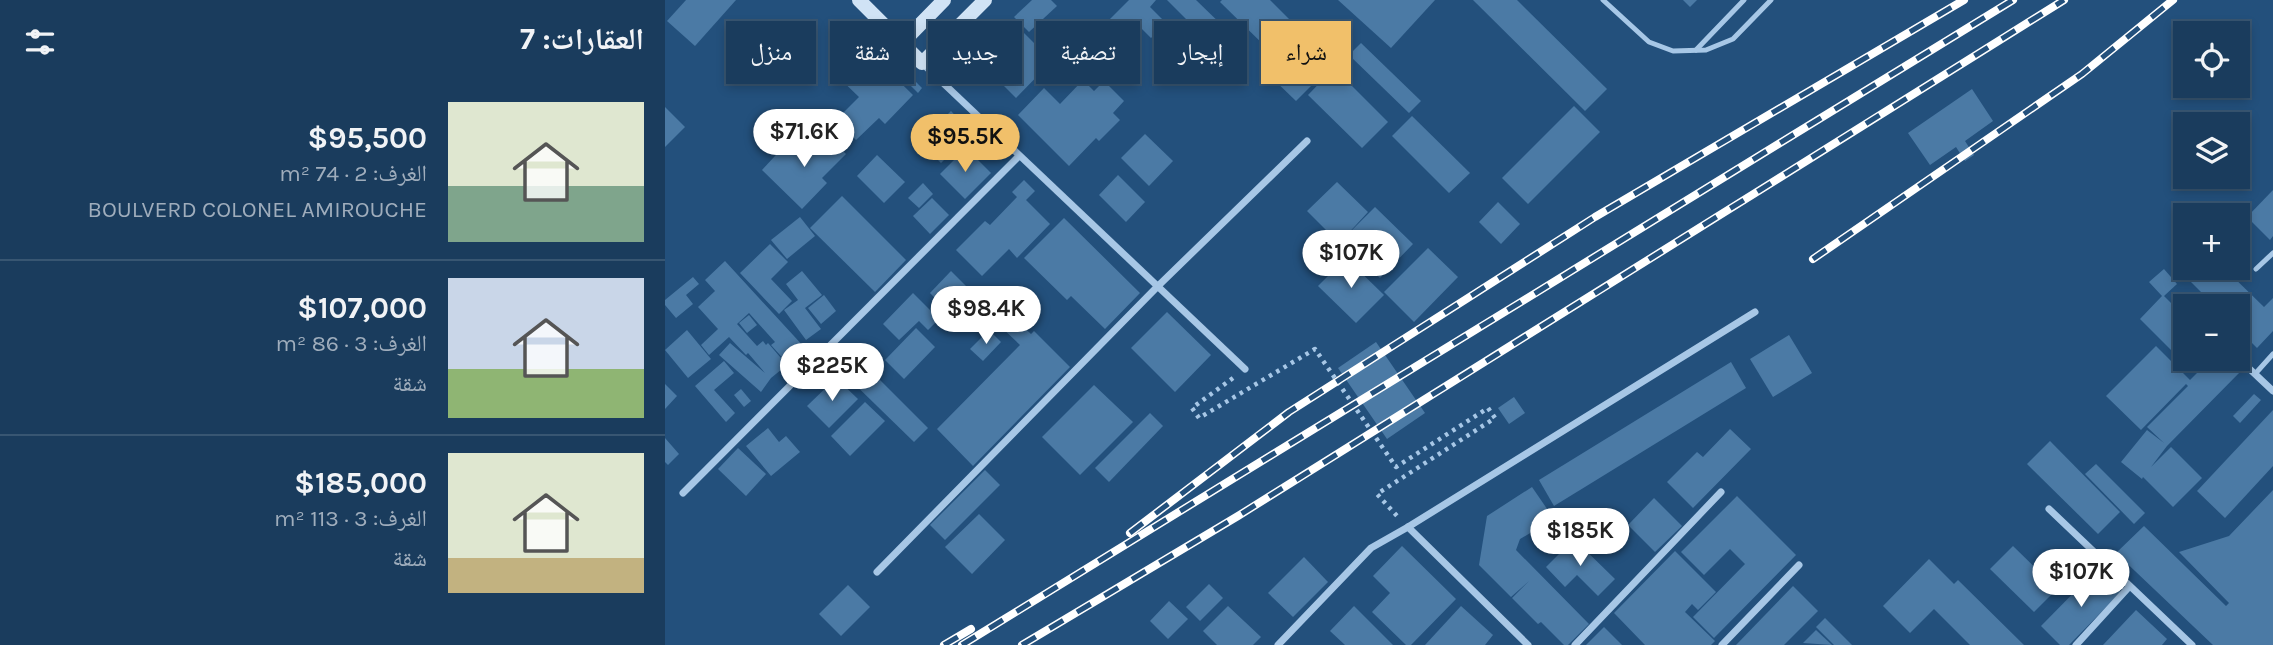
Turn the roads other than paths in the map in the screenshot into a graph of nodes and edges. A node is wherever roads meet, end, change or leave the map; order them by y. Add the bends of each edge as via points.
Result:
1 (859, 0) edge
2 (944, 0) edge
3 (985, 0) edge
4 (1603, 0) edge
5 (1744, 0) edge
6 (1771, 0) edge
7 (880, 21) edge
8 (914, 31) edge
9 (1696, 50) junction
10 (914, 55) edge
11 (922, 63) junction
12 (1307, 141) dead end
13 (1019, 156) junction
14 (2273, 253) edge
15 (2256, 269) dead end
16 (1157, 287) junction
17 (1755, 312) dead end
18 (2273, 354) edge
19 (1245, 369) road end
20 (2250, 369) edge
21 (2255, 374) junction
22 (2273, 391) edge
23 (1721, 492) dead end
24 (683, 493) dead end
25 (2049, 509) dead end
26 (1408, 527) junction
27 (1799, 565) dead end
28 (877, 572) dead end
29 (2129, 587) junction
30 (1278, 645) edge
31 (1528, 645) edge
32 (1575, 645) edge
33 (1722, 645) edge
34 (2075, 645) edge
35 (2192, 645) edge

1 - 7 main road
2 - 8 main road
3 - 11 main road
4 - 9 lane via 1649,42 1673,51
5 - 9 lane
6 - 9 lane via 1733,39
10 - 11 main road
11 - 13 street
12 - 16 street
13 - 16 street
13 - 24 street
14 - 15 lane
16 - 19 street
16 - 28 street
17 - 26 street
18 - 21 lane
20 - 21 street
21 - 22 street
23 - 32 street
25 - 29 street
26 - 30 street via 1371,548
26 - 31 street
27 - 33 street
29 - 34 street
29 - 35 street

